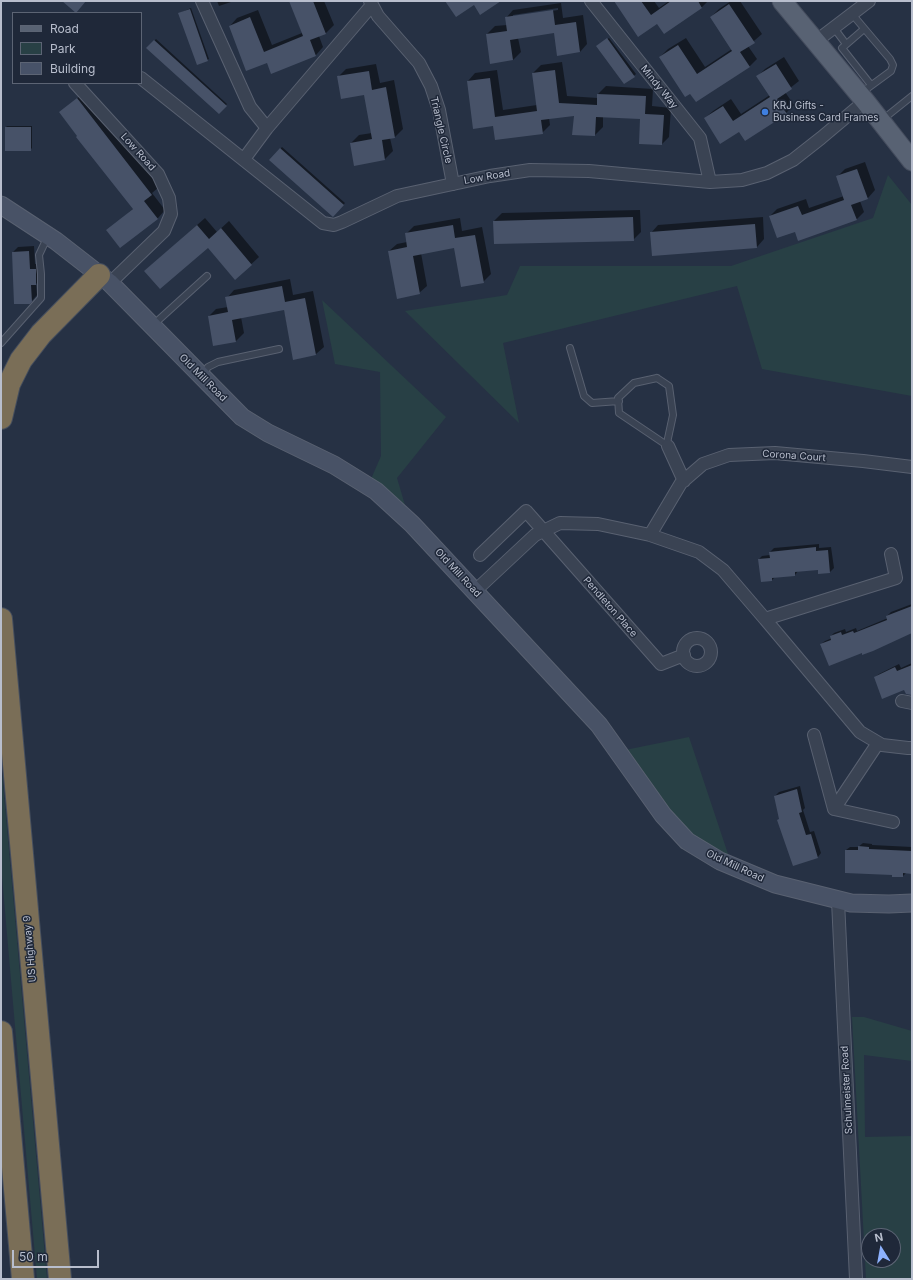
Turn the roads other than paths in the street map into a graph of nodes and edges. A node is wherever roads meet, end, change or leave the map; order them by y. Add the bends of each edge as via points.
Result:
1 (202, 1) edge
2 (591, 1) edge
3 (782, 1) edge
4 (869, 1) edge
5 (371, 3) edge
6 (852, 14) junction
7 (834, 28) junction
8 (864, 29) junction
9 (815, 42) junction
10 (846, 44) junction
11 (142, 79) edge
12 (76, 84) edge
13 (865, 93) junction
14 (912, 96) edge
15 (880, 121) junction
16 (267, 128) junction
17 (244, 159) junction
18 (912, 161) edge
19 (710, 182) junction
20 (453, 184) junction
21 (1, 205) edge
22 (48, 236) junction
23 (207, 276) dead end
24 (104, 279) junction
25 (152, 326) junction
26 (1, 343) edge
27 (570, 348) dead end
28 (279, 349) dead end
29 (201, 376) junction
30 (619, 401) junction
31 (1, 418) edge
32 (668, 446) junction
33 (912, 467) edge
34 (684, 481) junction
35 (544, 530) junction
36 (650, 535) junction
37 (891, 554) dead end
38 (480, 555) dead end
39 (475, 591) junction
40 (1, 619) edge
41 (765, 619) junction
42 (684, 656) dead end
43 (814, 735) dead end
44 (878, 743) junction
45 (912, 748) edge
46 (834, 809) junction
47 (893, 822) dead end
48 (838, 901) junction
49 (912, 903) edge
50 (1, 1032) edge
51 (23, 1279) edge
52 (60, 1279) edge
53 (856, 1279) edge

1 - 16 street via 250,107
2 - 19 street, Mindy Way via 700,138
3 - 9 main road
4 - 6 street
5 - 16 street
5 - 20 street, Triangle Circle via 378,16 419,63 431,86 439,110
6 - 7 street
6 - 8 lane
7 - 9 street
7 - 10 lane
8 - 10 lane
8 - 13 lane via 893,65 891,71
9 - 13 main road
10 - 13 lane via 842,48
11 - 17 street, Low Road
12 - 24 street, Low Road via 158,174 169,198 170,214 164,231
13 - 15 main road
13 - 19 street, Low Road via 821,138 793,160 767,173 742,180
14 - 15 lane
15 - 18 main road
16 - 17 street
17 - 20 street, Low Road via 323,223 334,225 397,196
19 - 20 street, Low Road via 530,170
21 - 22 street, Old Mill Road
22 - 24 street, Old Mill Road
22 - 26 lane via 39,255 42,274 41,298
23 - 25 lane
24 - 25 street, Old Mill Road
24 - 31 highway via 42,334 22,360 9,384
25 - 29 street, Old Mill Road
27 - 30 lane via 584,396 592,402
28 - 29 lane via 218,362 208,367
29 - 39 street, Old Mill Road via 242,418 334,465 376,491 412,524
30 - 32 lane via 619,413
30 - 32 lane via 618,398 634,383 657,378 669,386 672,415
32 - 34 street
33 - 34 street, Corona Court via 775,452 729,455 703,464
34 - 36 street, Corona Court
35 - 36 street via 560,523 598,524
35 - 38 street, Pendleton Place via 526,511
35 - 39 street via 535,534
35 - 42 street, Pendleton Place via 661,664
36 - 41 street via 699,552 723,570
37 - 41 street via 896,578
39 - 48 street, Old Mill Road via 599,725 663,814 687,842 720,861 775,884
40 - 52 highway, US Highway 9
41 - 44 street via 860,732
43 - 46 street
44 - 45 street
44 - 46 street
46 - 47 street
48 - 49 street, Old Mill Road
48 - 53 street, Schulmeister Road
50 - 51 highway

